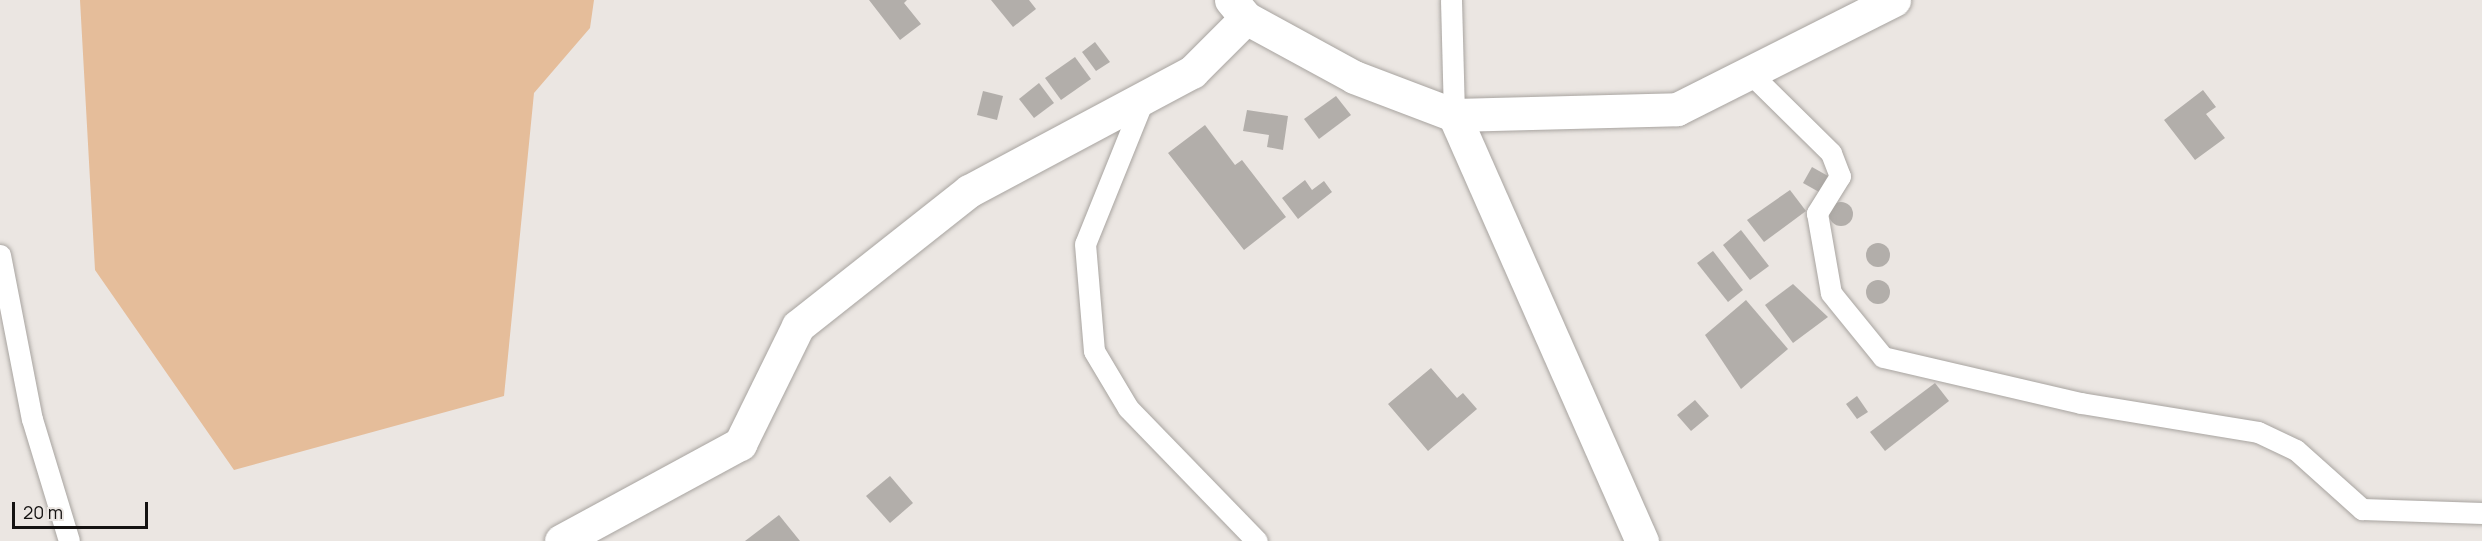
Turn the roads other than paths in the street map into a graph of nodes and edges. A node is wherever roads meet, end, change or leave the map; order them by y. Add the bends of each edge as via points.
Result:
1 (1450, 0) edge
2 (1894, 0) edge
3 (1239, 9) edge
4 (1750, 73) junction
5 (1144, 98) junction
6 (1454, 115) junction
7 (0, 255) edge
8 (2482, 513) edge
9 (69, 541) edge
10 (561, 541) edge
11 (1257, 541) edge
12 (1642, 541) edge

1 - 6 lane
2 - 4 street
3 - 5 street via 1192,72
3 - 6 street via 1354,77
4 - 6 street via 1677,109
4 - 8 lane via 1831,153 1840,176 1817,213 1831,293 1883,357 2081,403 2258,432 2296,450 2362,509
5 - 10 street via 969,191 798,326 740,444
5 - 11 lane via 1085,244 1094,351 1128,408
6 - 12 street
7 - 9 lane via 32,419

